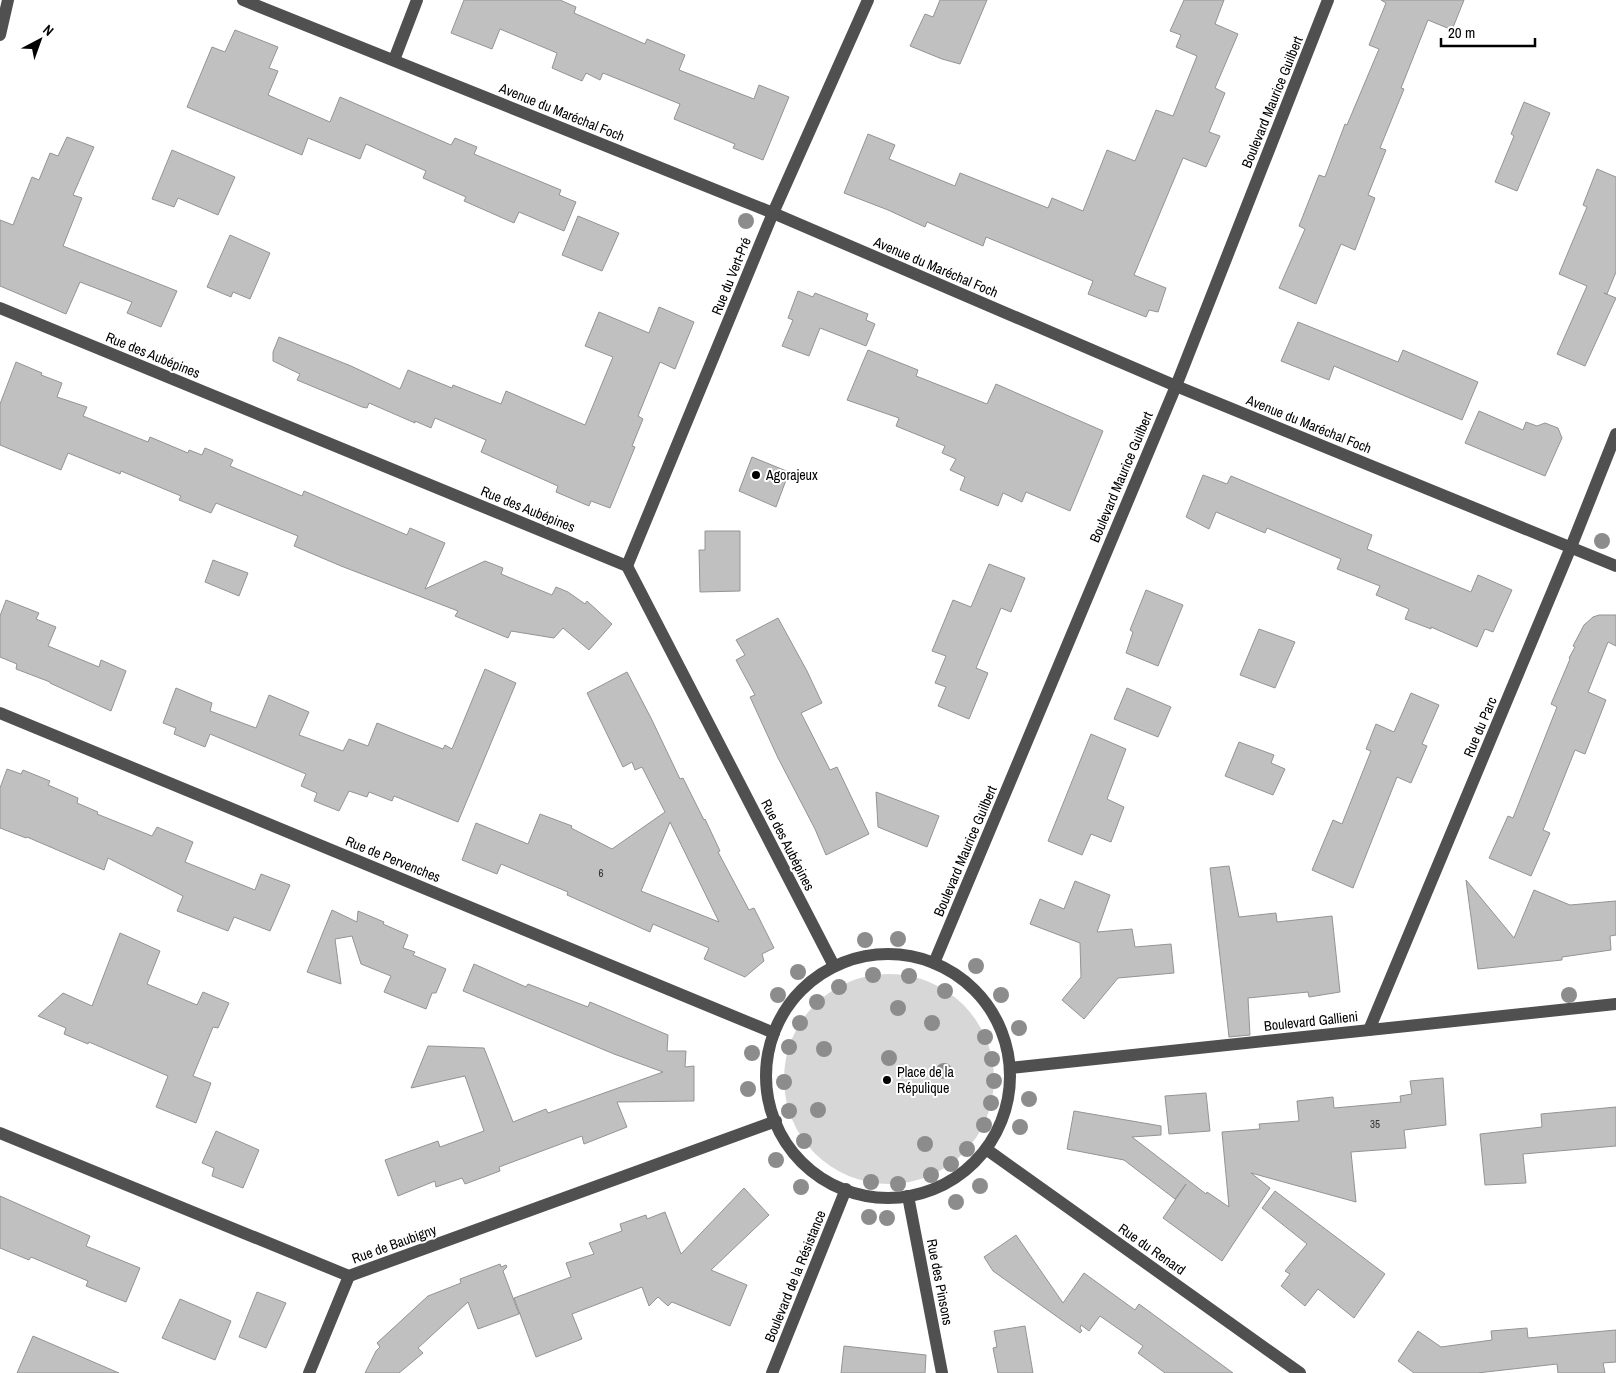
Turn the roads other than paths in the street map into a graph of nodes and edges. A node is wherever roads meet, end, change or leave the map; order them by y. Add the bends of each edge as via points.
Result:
1 (8, 0) edge
2 (243, 0) edge
3 (417, 0) edge
4 (868, 0) edge
5 (1328, 0) edge
6 (0, 36) edge
7 (394, 60) junction
8 (773, 213) junction
9 (0, 308) edge
10 (1176, 386) junction
11 (1616, 434) edge
12 (1571, 547) junction
13 (627, 566) junction
14 (1616, 566) edge
15 (0, 714) edge
16 (934, 963) junction
17 (834, 966) junction
18 (1616, 1004) edge
19 (1369, 1030) junction
20 (774, 1033) junction
21 (1010, 1068) junction
22 (776, 1121) junction
23 (0, 1133) edge
24 (986, 1149) junction
25 (846, 1190) junction
26 (908, 1196) junction
27 (350, 1276) junction
28 (309, 1373) edge
29 (772, 1373) edge
30 (942, 1373) edge
31 (1300, 1373) edge

1 - 6 street
2 - 7 street, Avenue du Maréchal Foch
3 - 7 street
4 - 8 street, Rue du Vert-Pré
5 - 10 street, Boulevard Maurice Guilbert
7 - 8 street, Avenue du Maréchal Foch
8 - 10 street, Avenue du Maréchal Foch
8 - 13 street, Rue du Vert-Pré
9 - 13 street, Rue des Aubépines
10 - 12 street, Avenue du Maréchal Foch
10 - 16 street, Boulevard Maurice Guilbert
11 - 12 street, Rue du Parc
12 - 14 street, Avenue du Maréchal Foch
12 - 19 street, Rue du Parc
13 - 17 street, Rue des Aubépines
15 - 20 street, Rue de Pervenches
16 - 17 street via 904,955 883,954 854,958
16 - 21 street via 966,981 987,1004 1002,1031
17 - 20 street via 799,992
18 - 19 street, Boulevard Gallieni
19 - 21 street, Boulevard Gallieni
20 - 22 street via 767,1073 770,1103
21 - 24 street via 1005,1112
22 - 25 street via 789,1145 807,1166
22 - 27 street, Rue de Baubigny
23 - 27 street, Rue de Baubigny
24 - 26 street via 952,1180
24 - 31 street, Rue du Renard
25 - 26 street via 881,1197
25 - 29 street, Boulevard de la Résistance
26 - 30 street, Rue des Pinsons
27 - 28 street

